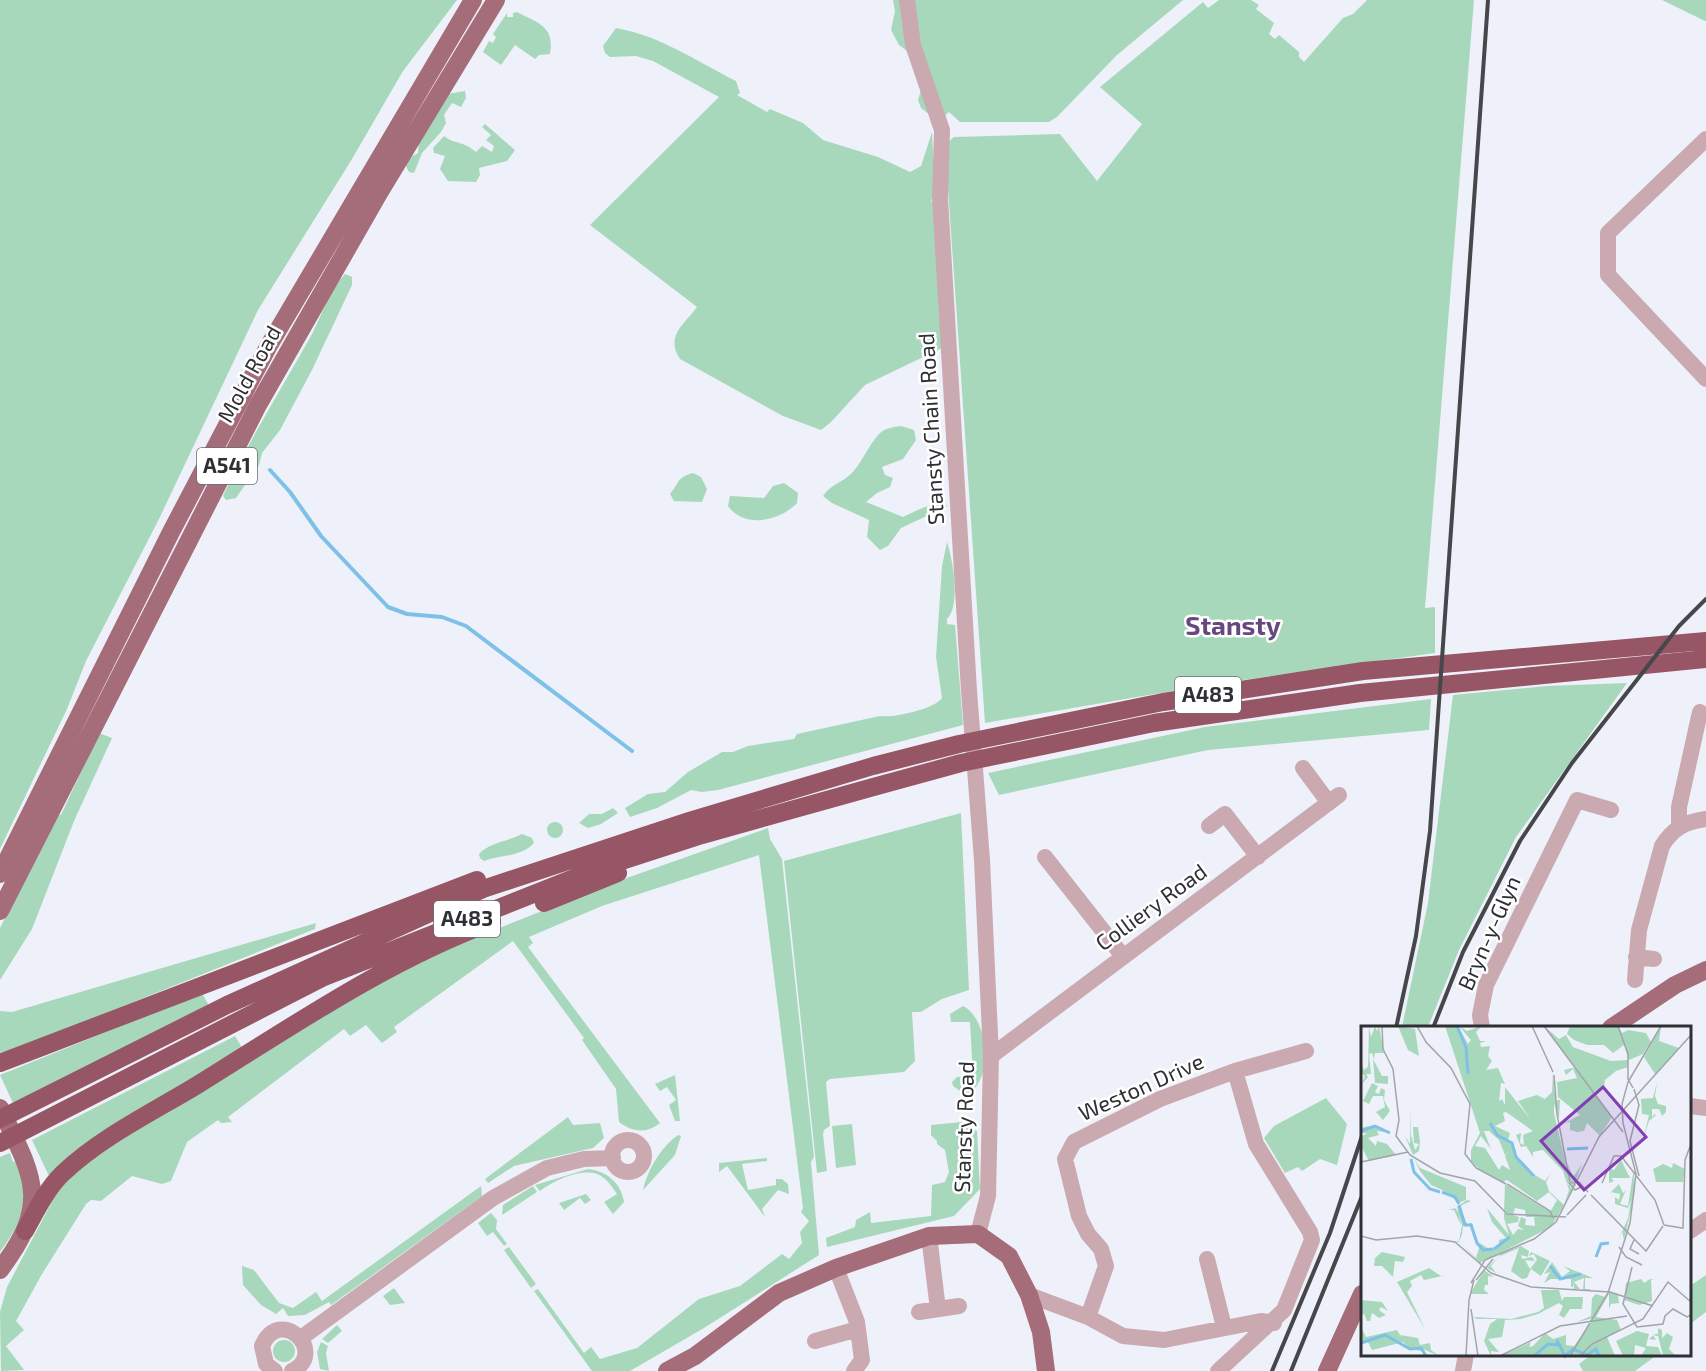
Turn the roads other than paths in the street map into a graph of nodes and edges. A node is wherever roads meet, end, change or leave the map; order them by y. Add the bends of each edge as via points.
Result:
1 (473, 0) edge
2 (496, 0) edge
3 (907, 0) edge
4 (1706, 139) edge
5 (1706, 379) edge
6 (1699, 641) edge
7 (1706, 660) edge
8 (1700, 712) dead end
9 (1303, 768) dead end
10 (1611, 810) dead end
11 (714, 814) junction
12 (1706, 819) edge
13 (1209, 826) dead end
14 (1679, 826) junction
15 (702, 835) junction
16 (1045, 857) dead end
17 (1258, 857) junction
18 (982, 860) joint
19 (0, 874) edge
20 (0, 910) edge
21 (1122, 955) junction
22 (1636, 957) junction
23 (1654, 959) dead end
24 (1706, 970) edge
25 (1635, 980) dead end
26 (1482, 1026) edge
27 (1616, 1026) edge
28 (1306, 1051) dead end
29 (991, 1056) junction
30 (0, 1063) edge
31 (1235, 1071) junction
32 (1691, 1106) edge
33 (0, 1108) edge
34 (1706, 1108) edge
35 (0, 1119) edge
36 (0, 1143) edge
37 (613, 1158) dead end
38 (1706, 1220) edge
39 (26, 1230) junction
40 (1691, 1230) edge
41 (978, 1234) junction
42 (929, 1236) junction
43 (1207, 1258) dead end
44 (836, 1268) junction
45 (0, 1270) edge
46 (1029, 1295) junction
47 (1361, 1296) edge
48 (959, 1306) dead end
49 (938, 1309) junction
50 (919, 1312) dead end
51 (1088, 1317) junction
52 (1274, 1323) junction
53 (1224, 1327) junction
54 (858, 1329) junction
55 (301, 1338) junction
56 (815, 1341) dead end
57 (1466, 1356) edge
58 (307, 1364) edge
59 (275, 1371) edge
60 (291, 1371) edge
61 (667, 1371) edge
62 (854, 1371) edge
63 (1046, 1371) edge
64 (1218, 1371) edge
65 (1327, 1371) edge
66 (1463, 1371) edge

1 - 19 main road, Mold Road / A541 via 268,347
2 - 20 main road, Mold Road / A541 via 258,405
3 - 18 street, Stansty Chain Road via 913,45 942,130 940,198
4 - 5 street via 1608,233 1608,275
6 - 11 highway, A483 via 1363,671 1162,702 959,744
7 - 15 highway, A483 via 1360,693 1154,723 961,763
8 - 14 street via 1679,807
9 - 17 street, Colliery Road via 1334,799
10 - 26 street, Bryn-y-Glyn via 1577,800 1553,862 1486,985 1480,1007
11 - 30 highway, A483 via 511,867
11 - 35 highway, A483 via 483,889 227,1005
12 - 14 street
13 - 17 street via 1225,814
14 - 22 street via 1669,835 1657,858
15 - 36 highway, A483 via 594,870 322,978
15 - 39 highway, A483 via 594,884 482,926 391,968 324,1005 98,1146 56,1180
16 - 21 street
17 - 21 street, Colliery Road
18 - 29 street, Stansty Road
21 - 29 street, Colliery Road
22 - 23 street
22 - 25 street
24 - 27 main road via 1675,985
28 - 31 street, Weston Drive
29 - 41 street, Stansty Road via 988,1196
31 - 51 street, Weston Drive via 1160,1099 1074,1142 1065,1159 1079,1216 1101,1249 1106,1266
31 - 52 street via 1256,1144 1312,1240 1284,1310
32 - 34 street
33 - 39 main road via 24,1157 34,1189
37 - 55 street via 584,1159 547,1168 493,1198
38 - 40 street
39 - 45 main road
41 - 42 main road
41 - 46 main road via 1010,1256
42 - 44 main road
42 - 49 street
43 - 53 street
44 - 54 street
44 - 61 main road via 779,1293 695,1356
46 - 51 street
46 - 63 main road via 1041,1332
47 - 65 main road
48 - 49 street
49 - 50 street
51 - 53 street via 1123,1336 1164,1340
52 - 53 street via 1261,1321
52 - 64 street
54 - 56 street
54 - 62 street via 862,1360
55 - 58 street
55 - 59 street via 284,1329 266,1339 263,1357
57 - 66 street
58 - 60 street

